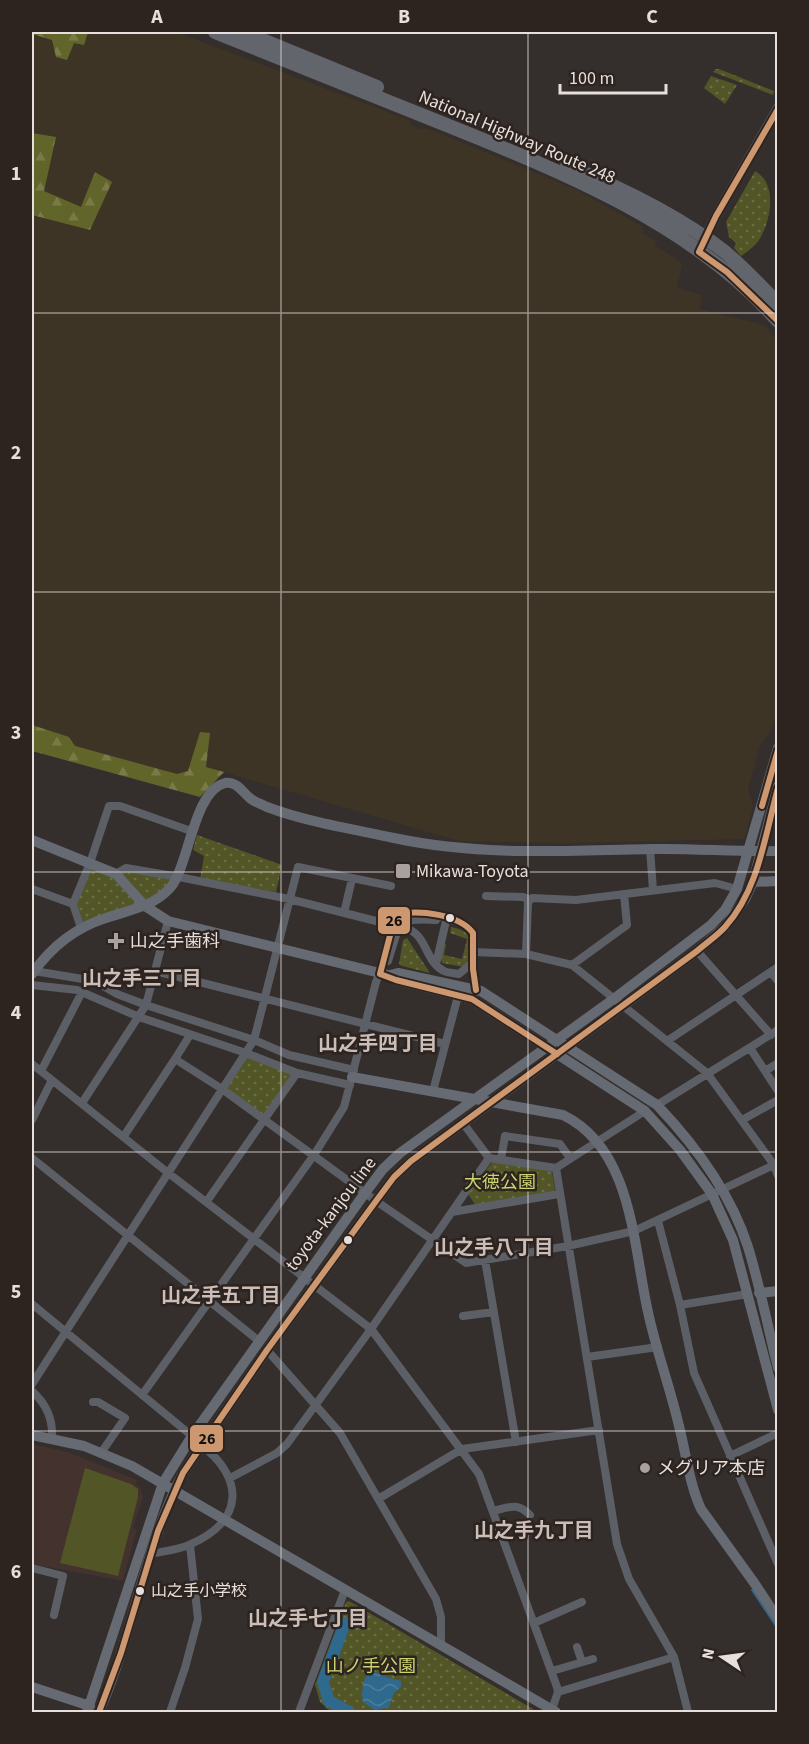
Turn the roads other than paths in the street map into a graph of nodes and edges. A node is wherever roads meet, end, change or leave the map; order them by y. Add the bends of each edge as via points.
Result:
1 (215, 32) edge
2 (243, 32) edge
3 (777, 108) edge
4 (705, 238) junction
5 (699, 252) junction
6 (777, 304) edge
7 (777, 321) edge
8 (777, 748) edge
9 (777, 786) edge
10 (191, 831) junction
11 (32, 840) edge
12 (650, 849) junction
13 (777, 851) edge
14 (755, 852) junction
15 (90, 863) junction
16 (116, 874) junction
17 (179, 877) junction
18 (352, 879) junction
19 (753, 882) junction
20 (777, 882) edge
21 (391, 886) dead end
22 (738, 888) junction
23 (32, 889) edge
24 (653, 890) junction
25 (624, 894) junction
26 (486, 896) dead end
27 (289, 899) junction
28 (530, 900) junction
29 (73, 904) junction
30 (145, 906) junction
31 (344, 913) junction
32 (168, 921) junction
33 (446, 921) junction
34 (456, 922) junction
35 (384, 923) dead end
36 (81, 928) junction
37 (391, 930) junction
38 (276, 948) junction
39 (697, 951) junction
40 (473, 952) junction
41 (526, 954) junction
42 (472, 963) junction
43 (436, 964) junction
44 (572, 966) junction
45 (774, 969) edge
46 (155, 971) junction
47 (33, 972) edge
48 (382, 974) junction
49 (777, 981) edge
50 (32, 985) edge
51 (476, 990) junction
52 (81, 992) junction
53 (458, 996) junction
54 (735, 996) junction
55 (264, 998) junction
56 (619, 1001) junction
57 (146, 1005) junction
58 (139, 1017) junction
59 (365, 1023) junction
60 (774, 1033) edge
61 (190, 1035) junction
62 (557, 1039) junction
63 (254, 1040) junction
64 (667, 1041) junction
65 (445, 1044) junction
66 (546, 1046) junction
67 (568, 1046) junction
68 (750, 1048) junction
69 (246, 1053) junction
70 (557, 1054) junction
71 (175, 1059) junction
72 (777, 1063) edge
73 (32, 1064) edge
74 (41, 1071) junction
75 (765, 1071) junction
76 (297, 1073) junction
77 (707, 1073) junction
78 (352, 1077) junction
79 (52, 1080) junction
80 (222, 1089) junction
81 (777, 1090) edge
82 (433, 1091) junction
83 (473, 1099) junction
84 (777, 1100) edge
85 (491, 1102) junction
86 (82, 1103) junction
87 (657, 1105) junction
88 (645, 1111) junction
89 (32, 1120) edge
90 (266, 1120) junction
91 (742, 1120) junction
92 (463, 1123) junction
93 (124, 1136) junction
94 (597, 1142) junction
95 (314, 1155) junction
96 (32, 1158) edge
97 (489, 1158) junction
98 (570, 1158) junction
99 (501, 1159) junction
100 (776, 1164) edge
101 (556, 1168) junction
102 (167, 1172) junction
103 (777, 1176) edge
104 (717, 1191) junction
105 (365, 1193) junction
106 (559, 1194) junction
107 (207, 1201) junction
108 (376, 1201) junction
109 (452, 1212) junction
110 (658, 1221) junction
111 (634, 1231) junction
112 (127, 1234) junction
113 (253, 1239) junction
114 (433, 1240) junction
115 (568, 1246) junction
116 (485, 1260) junction
117 (304, 1277) junction
118 (315, 1285) junction
119 (777, 1291) edge
120 (759, 1293) junction
121 (748, 1294) junction
122 (209, 1301) junction
123 (32, 1304) edge
124 (680, 1305) junction
125 (494, 1312) junction
126 (463, 1316) dead end
127 (371, 1329) junction
128 (65, 1332) junction
129 (259, 1341) junction
130 (658, 1347) junction
131 (267, 1350) junction
132 (587, 1357) junction
133 (777, 1367) edge
134 (32, 1384) edge
135 (32, 1391) edge
136 (142, 1395) junction
137 (93, 1402) dead end
138 (315, 1404) junction
139 (777, 1410) edge
140 (598, 1430) junction
141 (777, 1433) edge
142 (32, 1435) edge
143 (192, 1436) junction
144 (52, 1438) junction
145 (516, 1442) junction
146 (201, 1445) junction
147 (462, 1449) junction
148 (100, 1452) junction
149 (730, 1456) junction
150 (230, 1478) junction
151 (163, 1483) junction
152 (174, 1490) junction
153 (378, 1499) junction
154 (493, 1511) junction
155 (530, 1515) dead end
156 (226, 1520) junction
157 (190, 1545) junction
158 (151, 1554) junction
159 (777, 1564) edge
160 (32, 1569) edge
161 (345, 1590) junction
162 (582, 1602) dead end
163 (54, 1615) dead end
164 (777, 1619) edge
165 (534, 1623) junction
166 (441, 1645) junction
167 (577, 1647) dead end
168 (674, 1657) junction
169 (593, 1659) dead end
170 (582, 1662) junction
171 (552, 1671) junction
172 (32, 1687) edge
173 (558, 1692) junction
174 (97, 1711) edge
175 (553, 1712) edge
176 (170, 1713) edge
177 (299, 1713) edge
178 (688, 1713) edge

1 - 5 highway, National Highway Route 248 via 578,180
2 - 4 highway, National Highway Route 248 via 588,174
3 - 4 main road
4 - 5 main road
4 - 6 highway, National Highway Route 248
5 - 7 highway, National Highway Route 248 via 727,272
8 - 14 main road, toyota-kanjou line
9 - 14 main road, toyota-kanjou line
10 - 12 main road via 214,790 229,783 236,784 252,800 299,817 431,845 535,851
10 - 15 street via 120,806 109,806
10 - 17 main road
11 - 15 main road
12 - 14 main road
12 - 24 street
13 - 14 main road
14 - 19 main road, toyota-kanjou line
14 - 22 main road, toyota-kanjou line
15 - 16 main road
15 - 29 street
16 - 17 street via 126,868
16 - 30 main road
17 - 27 street
17 - 30 main road via 159,900
18 - 21 street
18 - 27 street via 298,867
18 - 31 street
19 - 20 main road
19 - 39 main road, toyota-kanjou line via 734,916
22 - 24 street via 715,883
22 - 56 main road, toyota-kanjou line via 711,925
23 - 29 street
24 - 25 street
25 - 28 street
25 - 44 street via 627,925
26 - 28 street
27 - 31 street
27 - 38 street
28 - 41 street
29 - 36 street
30 - 32 main road
30 - 36 main road
31 - 35 street
32 - 38 main road
32 - 46 street
33 - 34 street
33 - 37 street via 415,920 398,923
33 - 43 street
34 - 37 street via 402,912 395,917
34 - 40 street via 470,927
36 - 47 main road via 58,943
37 - 48 street
38 - 48 main road
38 - 55 street
39 - 54 street
39 - 56 main road, toyota-kanjou line
40 - 41 street
40 - 42 street
41 - 44 street
42 - 43 street via 459,974 444,971
42 - 51 street
43 - 48 street via 416,932 404,928 397,932
44 - 56 street
45 - 49 street
45 - 54 street
46 - 55 street
46 - 57 street
47 - 57 street via 95,981
48 - 51 main road via 398,973
48 - 53 main road
48 - 59 street
50 - 52 street
51 - 62 main road
52 - 58 street
52 - 74 street
53 - 65 street
53 - 66 main road via 480,1003
54 - 60 street
54 - 64 street
55 - 59 street
55 - 63 street
56 - 62 main road, toyota-kanjou line
56 - 64 street
56 - 67 main road, toyota-kanjou line
57 - 58 street
57 - 63 street
58 - 61 street
58 - 86 street
59 - 65 street
59 - 78 street
60 - 68 street
61 - 69 street
61 - 71 street
62 - 66 main road, toyota-kanjou line
62 - 67 main road
63 - 69 street
63 - 78 street
64 - 77 street
65 - 82 street
66 - 70 main road
66 - 83 main road, toyota-kanjou line
67 - 70 main road, toyota-kanjou line
67 - 87 main road
68 - 75 street
68 - 77 street
69 - 76 street
69 - 80 street
70 - 85 main road, toyota-kanjou line
70 - 88 main road
71 - 80 street
71 - 93 street
72 - 75 street
73 - 74 street
74 - 79 street
75 - 81 street
76 - 78 street
76 - 90 street
77 - 87 street
77 - 91 street
78 - 82 main road
78 - 95 street via 344,1107
79 - 86 street
79 - 89 street
80 - 90 street
80 - 102 street
82 - 83 main road
83 - 85 main road
83 - 105 main road, toyota-kanjou line via 400,1153
84 - 91 street
85 - 92 main road, toyota-kanjou line
85 - 94 main road via 562,1115
86 - 93 street
87 - 104 main road via 675,1125
88 - 94 street
88 - 104 main road
90 - 95 street
90 - 107 street
91 - 100 street
92 - 97 street
92 - 108 main road, toyota-kanjou line via 411,1161
93 - 102 street
94 - 98 street
94 - 111 main road via 624,1193
95 - 105 street
95 - 113 street
96 - 112 street
97 - 99 street
97 - 109 street
98 - 99 street via 560,1144 505,1136
98 - 101 street
99 - 101 street
100 - 103 street
100 - 104 street
101 - 106 street
102 - 107 street
102 - 112 street
104 - 110 street
104 - 120 main road via 747,1246
104 - 121 main road
105 - 108 street
105 - 117 main road, toyota-kanjou line
106 - 109 street
106 - 115 street
107 - 113 street
108 - 114 street
108 - 118 main road, toyota-kanjou line
109 - 114 street
110 - 111 street
110 - 124 street
111 - 115 street
111 - 130 main road
112 - 122 street
112 - 128 street
113 - 117 street
113 - 122 street
114 - 116 street via 466,1263
114 - 127 street
115 - 116 street
115 - 132 street
116 - 125 street
117 - 118 street
117 - 129 main road, toyota-kanjou line
118 - 127 street
118 - 131 main road, toyota-kanjou line
119 - 120 main road
120 - 133 main road
121 - 124 street
121 - 139 main road
122 - 129 street
122 - 136 street
123 - 128 street
124 - 149 street via 694,1373
125 - 126 street
125 - 145 street
127 - 138 street
127 - 147 street
128 - 134 street
128 - 136 street
129 - 143 main road, toyota-kanjou line
130 - 132 street
130 - 164 main road via 700,1509
131 - 138 street
131 - 146 main road, toyota-kanjou line
132 - 140 street
135 - 144 street via 50,1415
136 - 143 street
137 - 148 street via 125,1418
138 - 150 street via 278,1453
138 - 153 street via 340,1433
140 - 145 street
140 - 168 street via 617,1544 629,1579
141 - 149 street
142 - 144 main road
143 - 151 main road, toyota-kanjou line
144 - 148 main road
145 - 147 street
146 - 150 street
146 - 152 main road, toyota-kanjou line
147 - 153 street
147 - 154 street via 479,1474
148 - 151 main road
149 - 159 street
150 - 156 street via 232,1508
151 - 152 main road
151 - 174 main road, toyota-kanjou line via 143,1539
152 - 156 main road
152 - 158 main road, toyota-kanjou line
153 - 166 street via 436,1599 441,1617
154 - 155 street via 522,1506
154 - 165 street
156 - 157 street
156 - 161 main road
157 - 158 street
157 - 176 street via 198,1619
158 - 174 main road, toyota-kanjou line via 128,1631
160 - 163 street via 63,1576
161 - 166 main road
161 - 177 street
162 - 165 street
165 - 171 street
166 - 175 main road
167 - 170 street
168 - 173 street
168 - 178 street
169 - 170 street
170 - 171 street
171 - 173 street
172 - 174 main road
173 - 175 street

